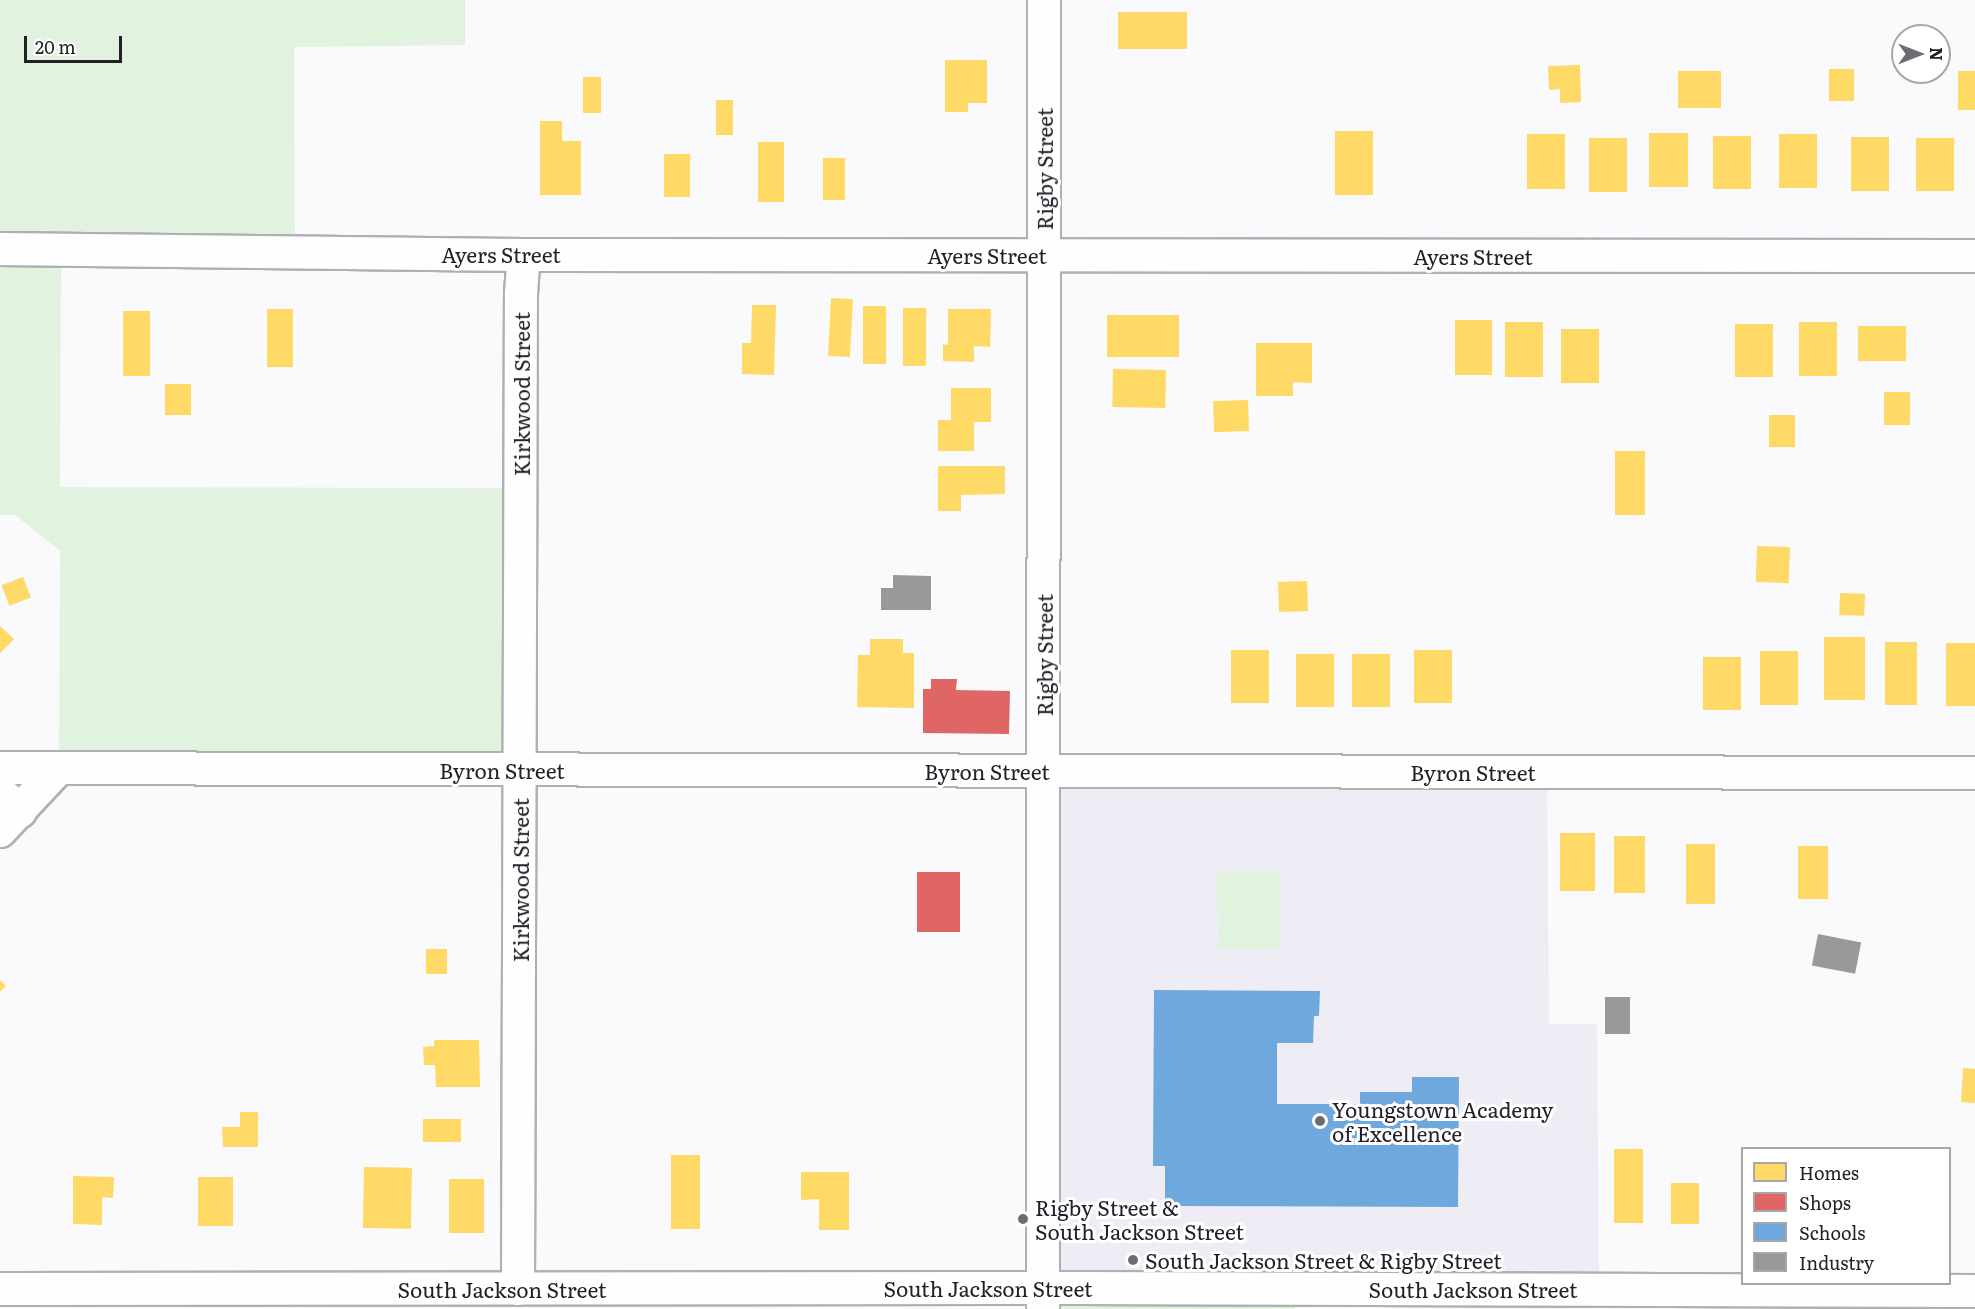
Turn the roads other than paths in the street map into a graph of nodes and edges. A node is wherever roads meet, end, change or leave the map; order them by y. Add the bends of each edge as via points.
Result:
1 (1044, 0) edge
2 (0, 249) edge
3 (524, 255) junction
4 (1044, 255) junction
5 (1975, 256) edge
6 (0, 768) edge
7 (59, 768) junction
8 (520, 770) junction
9 (1044, 771) junction
10 (1975, 773) edge
11 (7, 811) edge
12 (518, 1288) junction
13 (0, 1289) edge
14 (1975, 1291) edge
15 (1043, 1298) edge
16 (1295, 1299) edge
17 (1840, 1300) edge

1 - 4 street, Rigby Street
2 - 3 street, Ayers Street
3 - 4 street, Ayers Street
3 - 8 street, Kirkwood Street
4 - 5 street, Ayers Street
4 - 9 street, Rigby Street
6 - 7 street, Byron Street
7 - 8 street, Byron Street
7 - 11 street
8 - 9 street, Byron Street
8 - 12 street, Kirkwood Street
9 - 10 street, Byron Street
9 - 15 street, Rigby Street
12 - 13 street, South Jackson Street
12 - 15 street, South Jackson Street
14 - 17 street, South Jackson Street
15 - 16 street, South Jackson Street
16 - 17 street, South Jackson Street

